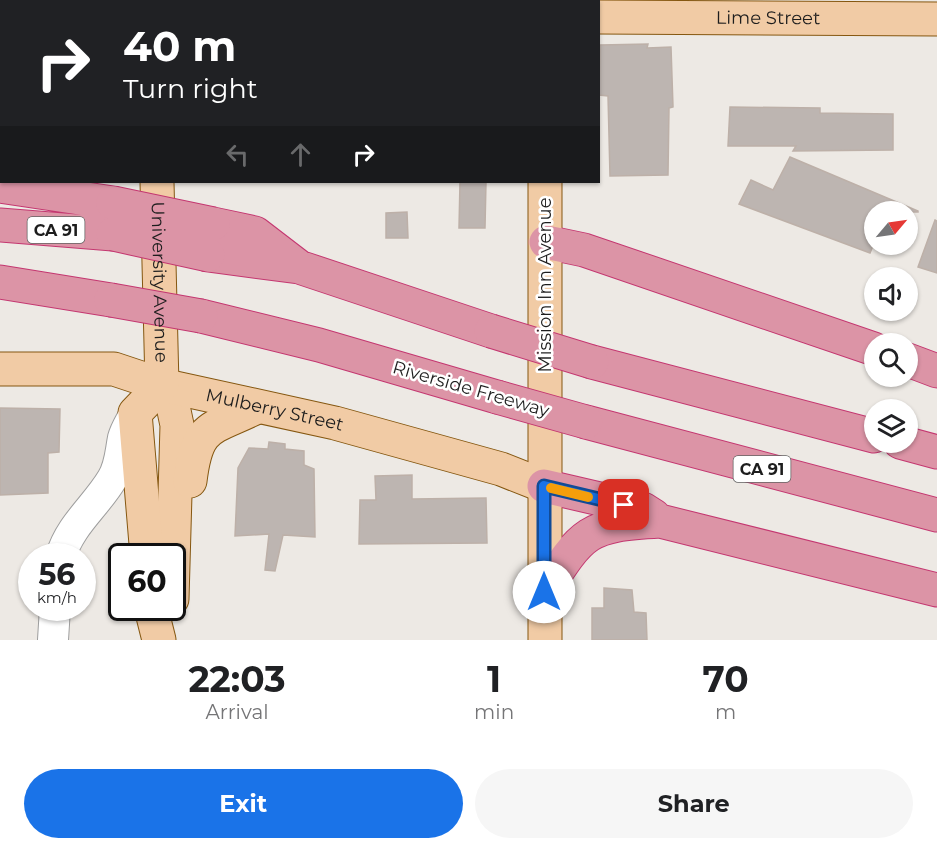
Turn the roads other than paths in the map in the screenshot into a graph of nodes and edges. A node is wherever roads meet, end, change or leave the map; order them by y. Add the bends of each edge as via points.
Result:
1 (923, 13) edge
2 (600, 17) edge
3 (157, 183) edge
4 (545, 183) edge
5 (0, 186) edge
6 (113, 219) junction
7 (0, 225) edge
8 (546, 242) junction
9 (0, 282) edge
10 (864, 346) edge
11 (918, 363) edge
12 (0, 369) edge
13 (937, 370) edge
14 (162, 385) junction
15 (257, 407) junction
16 (135, 413) junction
17 (864, 433) edge
18 (918, 447) edge
19 (937, 452) edge
20 (544, 486) junction
21 (937, 515) edge
22 (660, 521) junction
23 (174, 524) junction
24 (66, 543) edge
25 (146, 543) edge
26 (173, 543) edge
27 (937, 590) edge
28 (544, 592) junction
29 (54, 621) edge
30 (154, 621) edge
31 (170, 621) edge
32 (53, 640) edge
33 (159, 640) edge
34 (166, 640) edge
35 (545, 640) edge

1 - 2 main road, Lime Street
3 - 14 main road, University Avenue
4 - 8 main road, Mission Inn Avenue
5 - 6 highway
6 - 7 highway, CA 91
6 - 17 highway, bridge via 211,240 255,233 299,267 491,331 592,362
8 - 10 highway via 584,250
8 - 20 main road, Mission Inn Avenue
9 - 21 highway, Riverside Freeway / CA 91, bridge via 201,316 319,345 586,422
11 - 13 highway
12 - 14 main road, Mulberry Street via 114,369
14 - 15 main road, Mulberry Street
14 - 16 main road, University Avenue
14 - 23 main road, University Avenue via 177,425
15 - 20 main road, Mulberry Street via 335,423 501,469
15 - 23 main road via 209,429 198,441 186,509
16 - 24 street via 112,478
16 - 25 main road
18 - 19 highway
20 - 22 highway via 644,509
20 - 28 main road, Mission Inn Avenue
22 - 27 highway
22 - 28 highway via 626,523 585,536
23 - 26 main road, University Avenue
28 - 35 main road, Mission Inn Avenue
29 - 32 street
30 - 33 main road
31 - 34 main road

